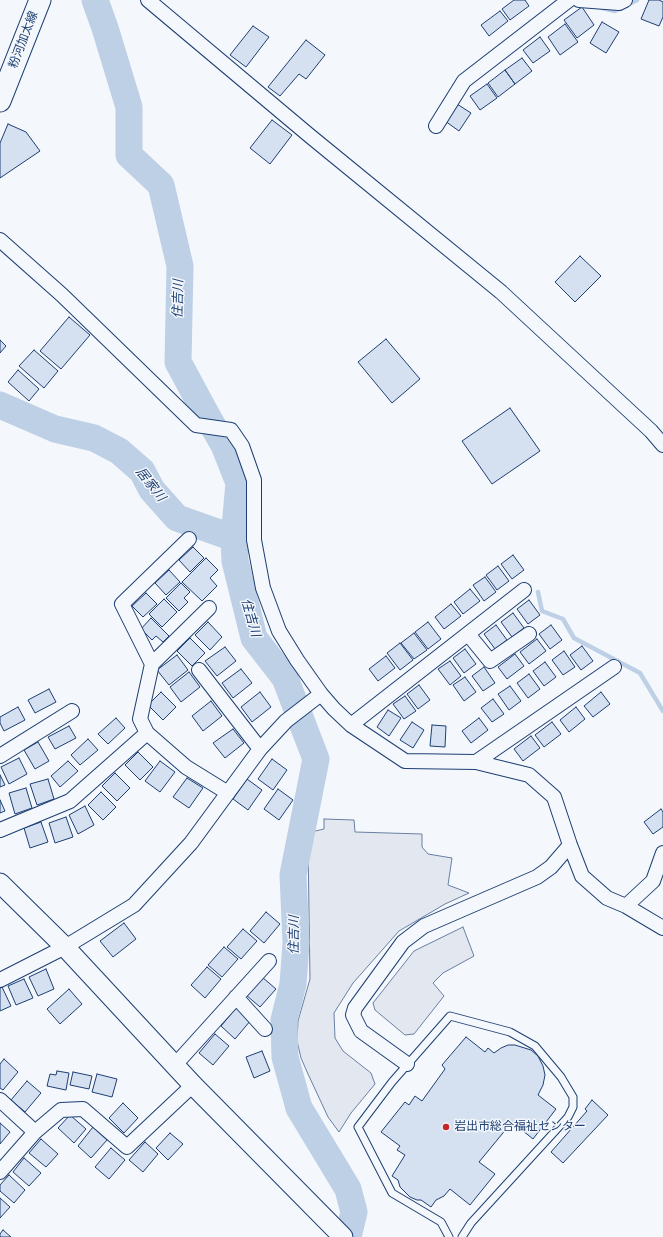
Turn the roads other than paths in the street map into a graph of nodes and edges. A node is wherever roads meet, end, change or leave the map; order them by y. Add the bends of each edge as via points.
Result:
1 (40, 0) edge
2 (148, 0) edge
3 (569, 0) edge
4 (579, 0) edge
5 (624, 0) edge
6 (0, 101) edge
7 (436, 126) dead end
8 (0, 240) edge
9 (663, 445) edge
10 (189, 539) dead end
11 (524, 590) dead end
12 (209, 608) dead end
13 (468, 634) junction
14 (529, 634) dead end
15 (152, 664) junction
16 (614, 667) dead end
17 (199, 670) dead end
18 (321, 694) junction
19 (72, 711) dead end
20 (351, 725) junction
21 (147, 734) junction
22 (260, 749) junction
23 (0, 756) edge
24 (476, 762) junction
25 (228, 793) junction
26 (0, 830) edge
27 (570, 845) junction
28 (663, 853) edge
29 (0, 883) edge
30 (626, 906) junction
31 (663, 928) edge
32 (65, 947) junction
33 (269, 961) dead end
34 (0, 980) edge
35 (236, 997) junction
36 (265, 1029) dead end
37 (407, 1064) junction
38 (175, 1065) junction
39 (193, 1085) junction
40 (0, 1100) edge
41 (35, 1132) junction
42 (0, 1172) edge
43 (343, 1237) edge
44 (449, 1237) edge
45 (462, 1237) edge

1 - 6 main road, 粉河加太線
2 - 9 street via 501,292
3 - 7 street via 464,81
4 - 5 street via 619,3
8 - 18 street via 62,295 196,425 231,430 242,446 254,480 254,540 262,588 279,631
10 - 15 street via 122,604
11 - 13 street
12 - 15 street
13 - 14 street via 490,661
13 - 20 street
15 - 21 street via 140,719
16 - 24 street
17 - 22 street
18 - 20 street
18 - 22 street via 286,720
19 - 23 street
20 - 24 street via 405,760
21 - 25 street via 186,767
21 - 26 street via 70,801
22 - 25 street
24 - 27 street via 529,775 554,797
25 - 32 street via 191,843 134,905
27 - 30 street via 582,876 607,898
27 - 37 street via 551,867 537,877 424,926 403,942 355,1008 353,1015 361,1031
28 - 30 street via 653,881
29 - 32 street
30 - 31 street
32 - 34 street
32 - 38 street
33 - 35 street
35 - 36 street
35 - 38 street
37 - 44 lane via 358,1127 392,1193 441,1222
37 - 45 lane via 450,1016 510,1032 535,1046 561,1077 573,1097 573,1107 568,1117 471,1223
38 - 39 street
39 - 41 street via 127,1147 83,1109 61,1110
39 - 43 street
40 - 41 street
41 - 42 street

